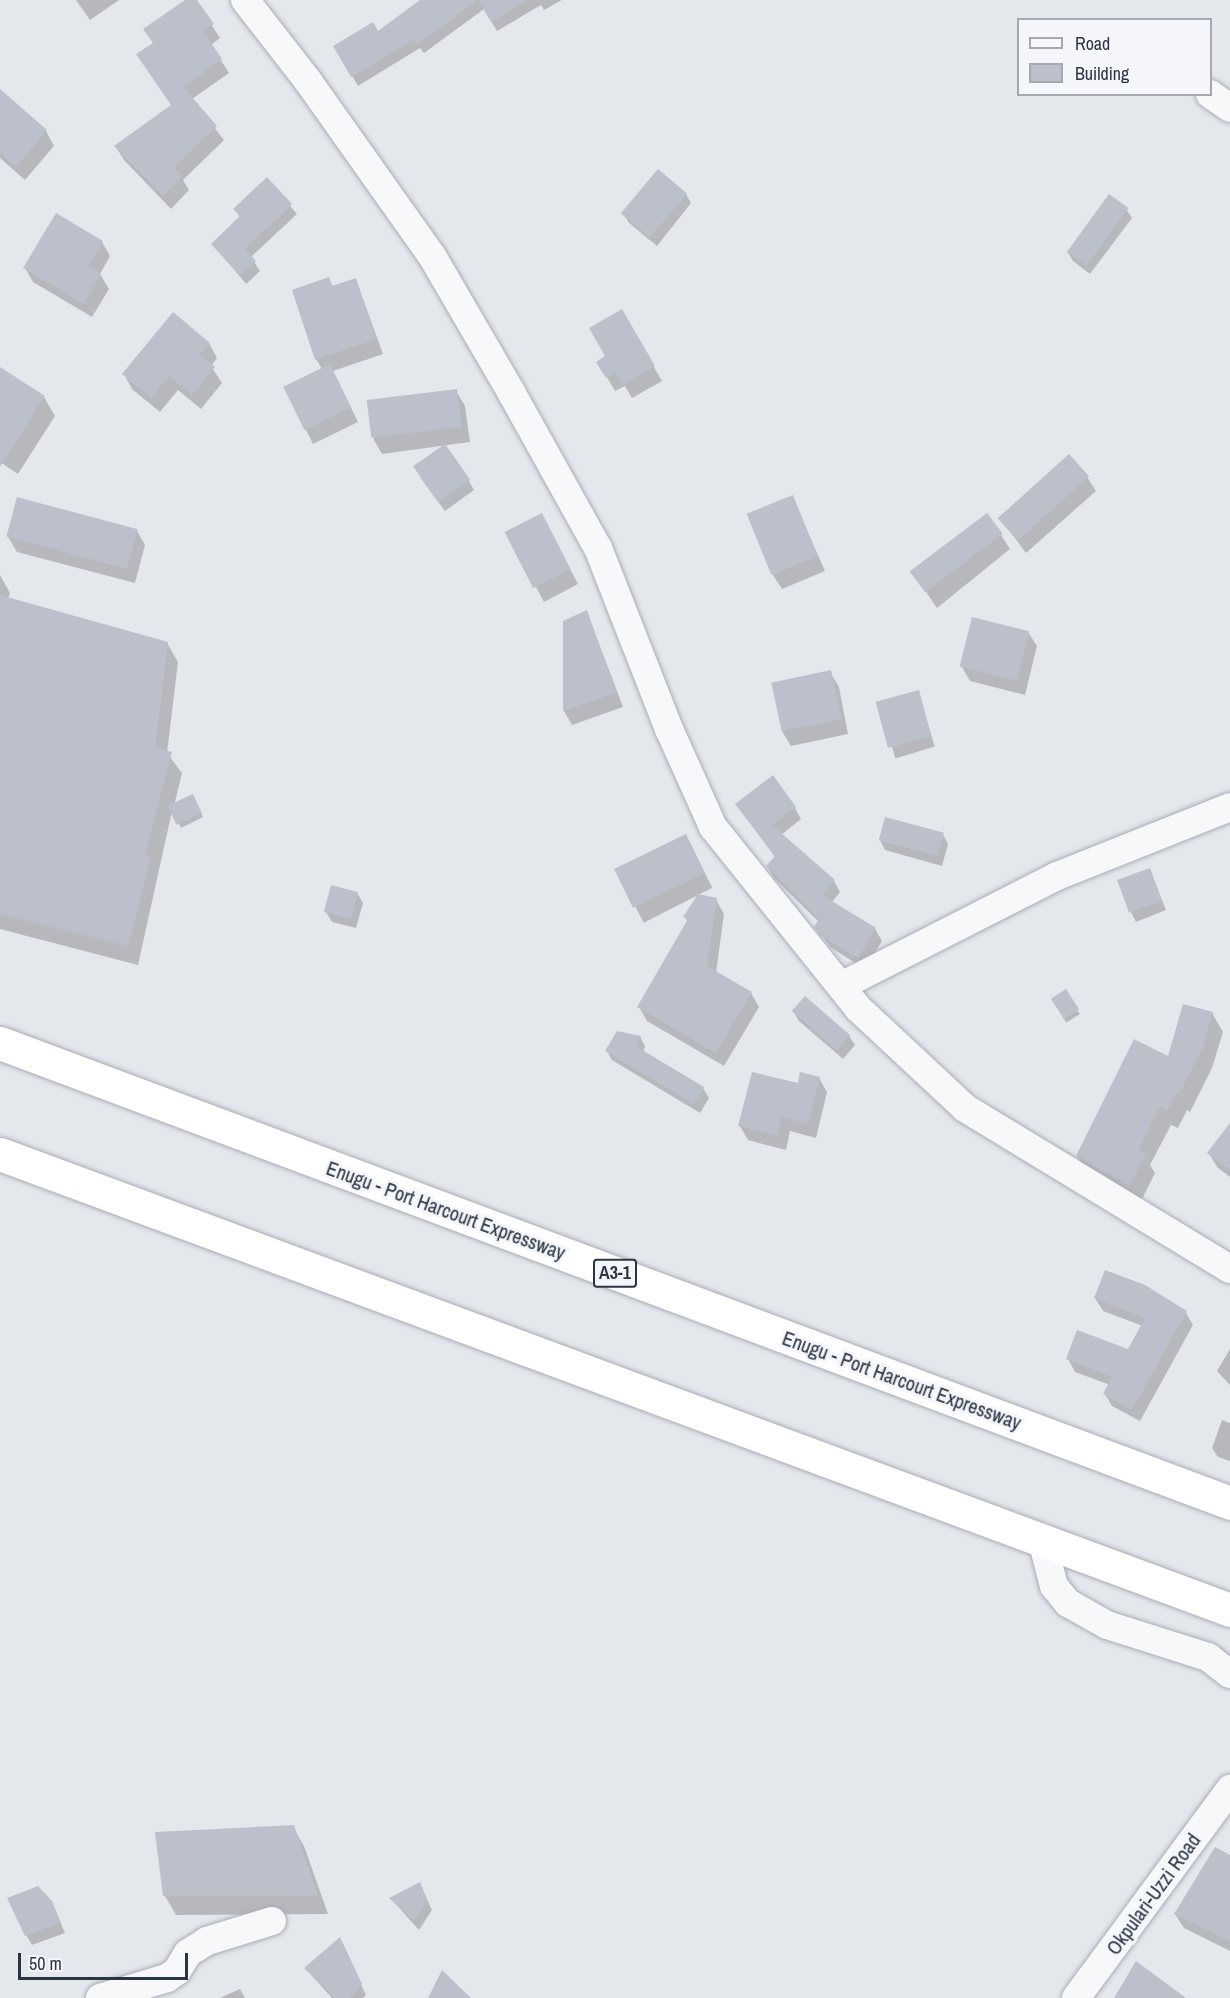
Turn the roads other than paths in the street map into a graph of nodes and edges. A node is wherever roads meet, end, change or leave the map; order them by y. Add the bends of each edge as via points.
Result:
1 (245, 0) edge
2 (1212, 95) edge
3 (1230, 108) edge
4 (1230, 807) edge
5 (843, 985) junction
6 (0, 1043) edge
7 (0, 1154) edge
8 (1230, 1269) edge
9 (1230, 1503) edge
10 (1042, 1540) junction
11 (1230, 1610) edge
12 (1230, 1674) edge
13 (1230, 1789) edge
14 (272, 1921) dead end
15 (100, 1998) edge
16 (1076, 1998) edge

1 - 5 street via 308,81 432,256 511,392 598,548 669,729 713,827
2 - 3 street
4 - 5 street via 1058,876
5 - 8 street via 859,1009 965,1108
6 - 9 highway, Enugu - Port Harcourt Expressway / A3-1
7 - 10 highway
10 - 11 highway
10 - 12 street via 1054,1586 1068,1603 1107,1625 1209,1657
13 - 16 street, Okpulari-Uzzi Road
14 - 15 street via 207,1941 188,1953 177,1971 166,1978

